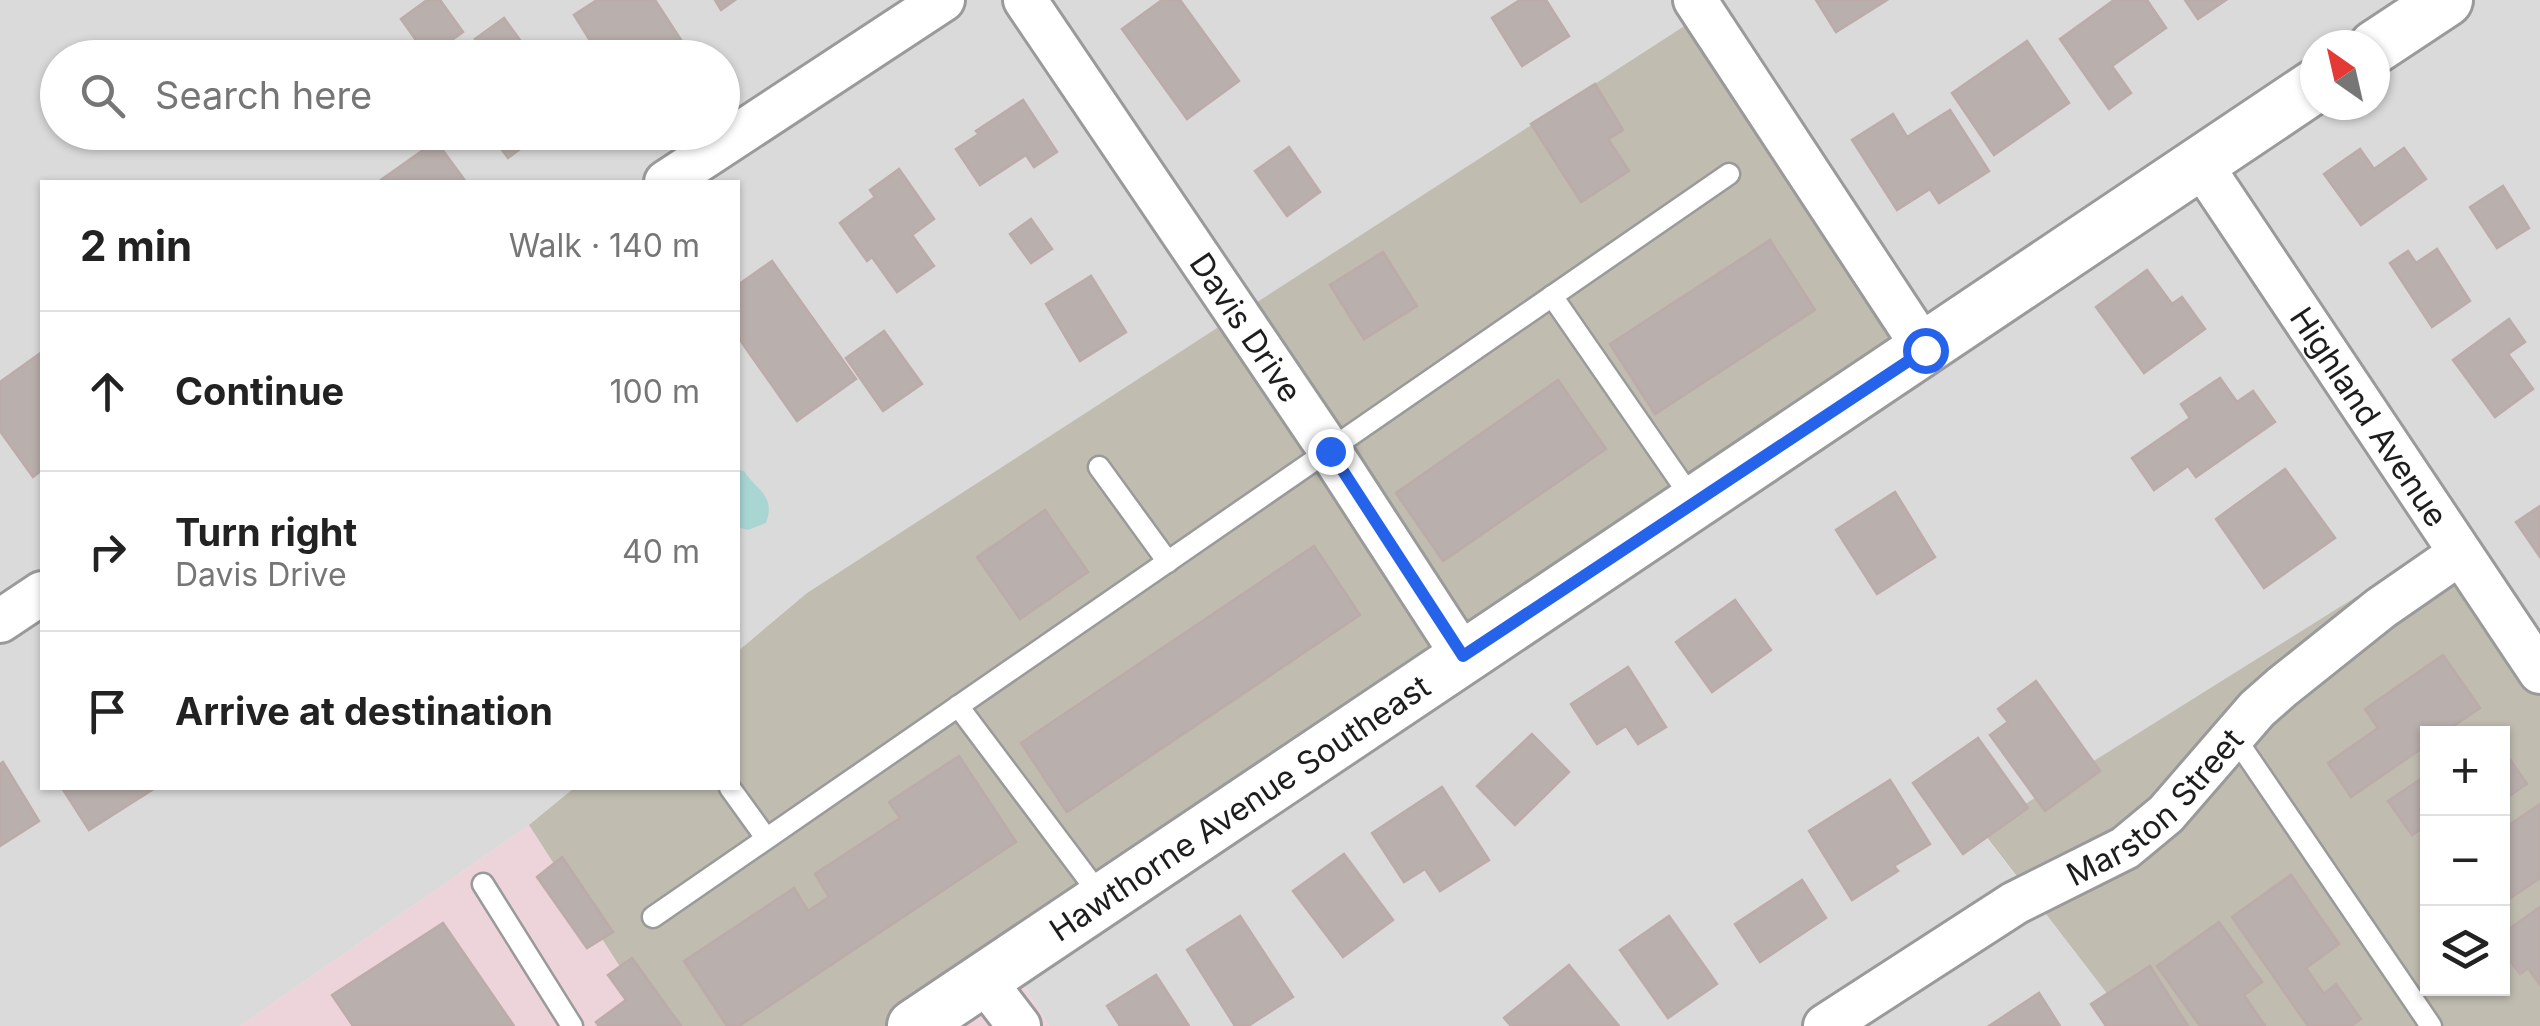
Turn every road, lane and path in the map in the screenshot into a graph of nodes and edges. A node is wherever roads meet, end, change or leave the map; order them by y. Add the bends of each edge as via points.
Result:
1 (944, 0) edge
2 (1026, 0) edge
3 (1696, 0) edge
4 (2446, 0) edge
5 (2390, 37) edge
6 (2300, 96) edge
7 (740, 134) edge
8 (715, 150) edge
9 (2200, 163) junction
10 (1728, 174) dead end
11 (669, 180) edge
12 (1552, 296) junction
13 (1925, 350) junction
14 (1330, 451) junction
15 (1099, 467) dead end
16 (1696, 504) junction
17 (2459, 554) junction
18 (1168, 562) junction
19 (40, 594) edge
20 (0, 621) edge
21 (1463, 656) junction
22 (2540, 672) edge
23 (958, 706) junction
24 (2234, 736) junction
25 (731, 790) edge
26 (766, 838) junction
27 (484, 884) dead end
28 (1103, 899) junction
29 (652, 916) dead end
30 (983, 979) junction
31 (572, 1026) edge
32 (914, 1026) edge
33 (1019, 1026) edge
34 (1825, 1026) edge
35 (2430, 1026) edge

1 - 7 street
2 - 14 street, Davis Drive
3 - 13 street
4 - 5 street
6 - 9 street, Hawthorne Avenue Southeast
8 - 11 street
9 - 13 street, Hawthorne Avenue Southeast
9 - 17 street, Highland Avenue
10 - 12 lane
12 - 14 lane
12 - 16 lane
13 - 16 street, Hawthorne Avenue Southeast
14 - 18 lane
14 - 21 street, Davis Drive
15 - 18 lane
16 - 21 street, Hawthorne Avenue Southeast
17 - 22 street, Highland Avenue
17 - 24 street, Marston Street via 2282,686
18 - 23 lane
19 - 20 street
21 - 28 street, Hawthorne Avenue Southeast
23 - 26 lane
23 - 28 lane
24 - 34 street, Marston Street via 2166,814 2125,848 2015,904
24 - 35 lane
25 - 26 lane
26 - 29 lane
27 - 31 lane
28 - 30 street, Hawthorne Avenue Southeast
30 - 32 street, Hawthorne Avenue Southeast
30 - 33 street

